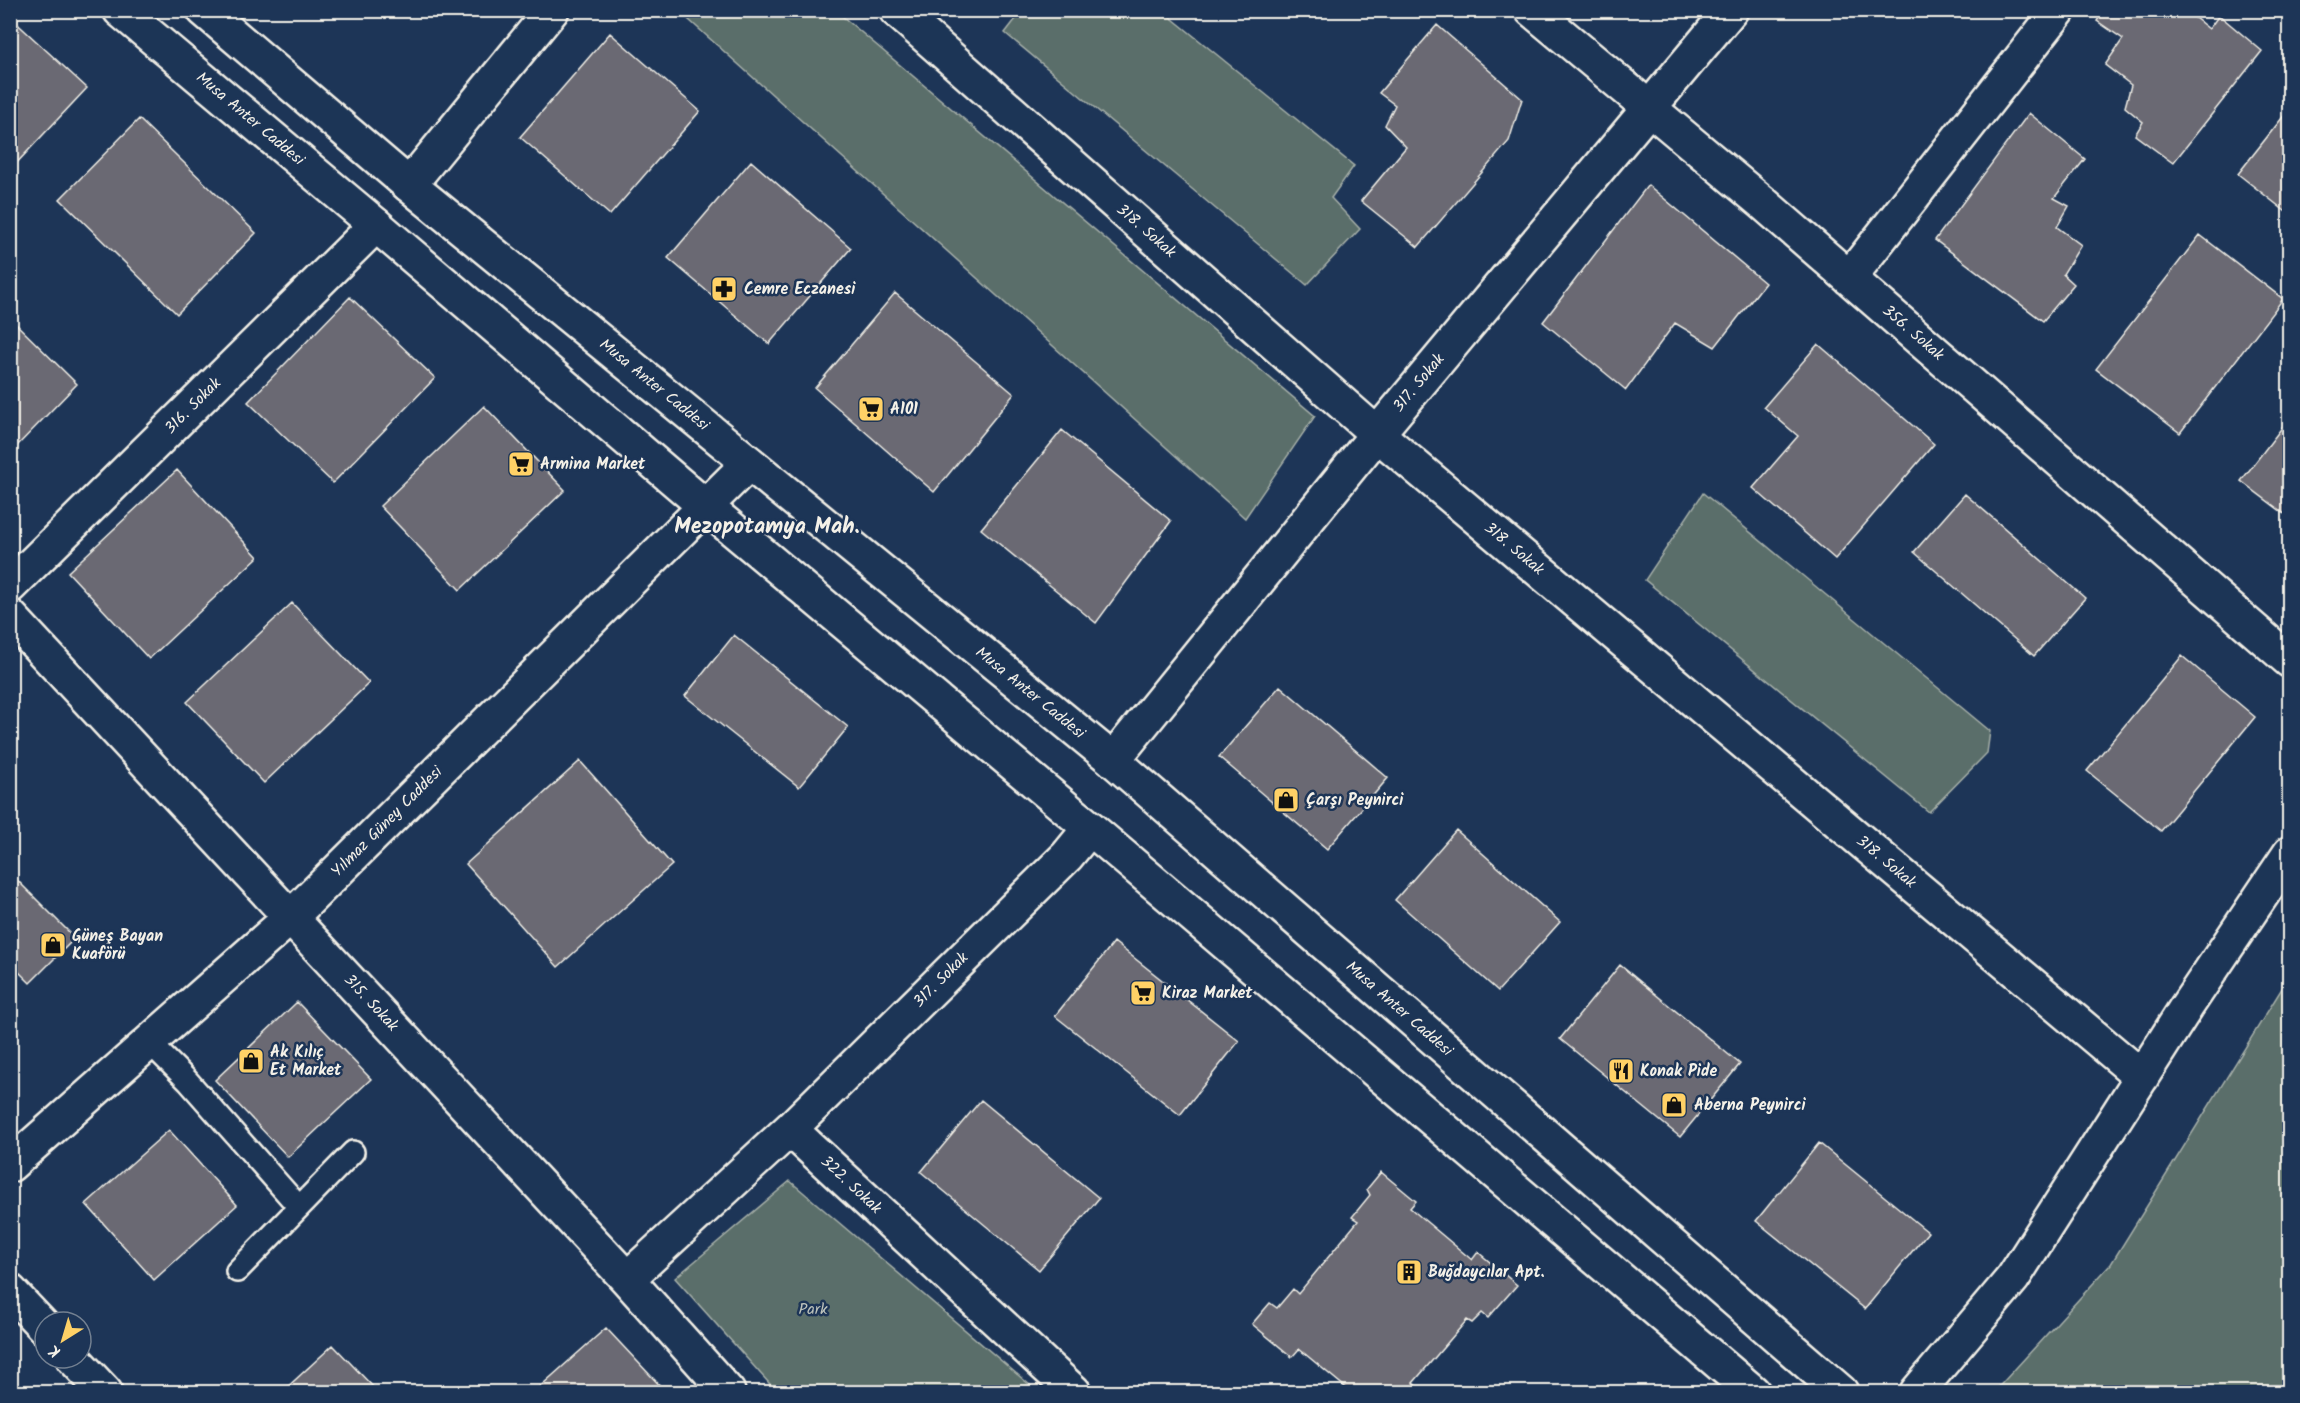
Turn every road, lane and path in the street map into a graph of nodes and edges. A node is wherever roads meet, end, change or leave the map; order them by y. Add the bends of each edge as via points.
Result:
1 (120, 10) edge
2 (204, 10) edge
3 (552, 10) edge
4 (1532, 10) edge
5 (1731, 10) edge
6 (2059, 10) edge
7 (910, 15) edge
8 (1650, 108) junction
9 (409, 185) junction
10 (376, 225) junction
11 (1849, 278) junction
12 (1377, 434) junction
13 (749, 463) junction
14 (706, 507) junction
15 (10, 586) edge
16 (10, 616) edge
17 (2289, 661) edge
18 (1113, 760) junction
19 (1090, 828) junction
20 (2289, 853) edge
21 (291, 916) junction
22 (149, 1042) junction
23 (2142, 1077) junction
24 (790, 1129) junction
25 (353, 1152) dead end
26 (10, 1165) edge
27 (299, 1207) junction
28 (237, 1271) dead end
29 (627, 1279) junction
30 (10, 1291) edge
31 (33, 1315) edge
32 (84, 1370) edge
33 (105, 1392) edge
34 (728, 1392) edge
35 (1074, 1392) edge
36 (1753, 1392) edge
37 (1841, 1392) edge
38 (1917, 1392) edge

1 - 10 street, Musa Anter Caddesi
2 - 9 street, Musa Anter Caddesi
3 - 9 street
4 - 8 street, 356. Sokak
5 - 8 street, 317. Sokak
6 - 11 street
7 - 12 street, 318. Sokak
8 - 11 street, 356. Sokak
8 - 12 street, 317. Sokak
9 - 13 street, Musa Anter Caddesi
10 - 14 street, Musa Anter Caddesi
10 - 15 street, 316. Sokak
11 - 17 street, 356. Sokak
12 - 18 street, 317. Sokak
12 - 23 street, 318. Sokak
13 - 14 street, Yılmaz Güney Caddesi
13 - 18 street, Musa Anter Caddesi
14 - 19 street, Musa Anter Caddesi
14 - 21 street, Yılmaz Güney Caddesi
16 - 21 street, 315. Sokak
18 - 37 street, Musa Anter Caddesi
19 - 24 street, 317. Sokak via 1067,856
19 - 36 street, Musa Anter Caddesi
20 - 23 street
21 - 22 street, Yılmaz Güney Caddesi
21 - 29 street, 315. Sokak
22 - 26 street, Yılmaz Güney Caddesi
22 - 27 lane
23 - 38 street via 2013,1278
24 - 29 street
24 - 35 street, 322. Sokak
25 - 27 lane
27 - 28 lane
29 - 34 street, 315. Sokak
30 - 31 street
32 - 33 street

